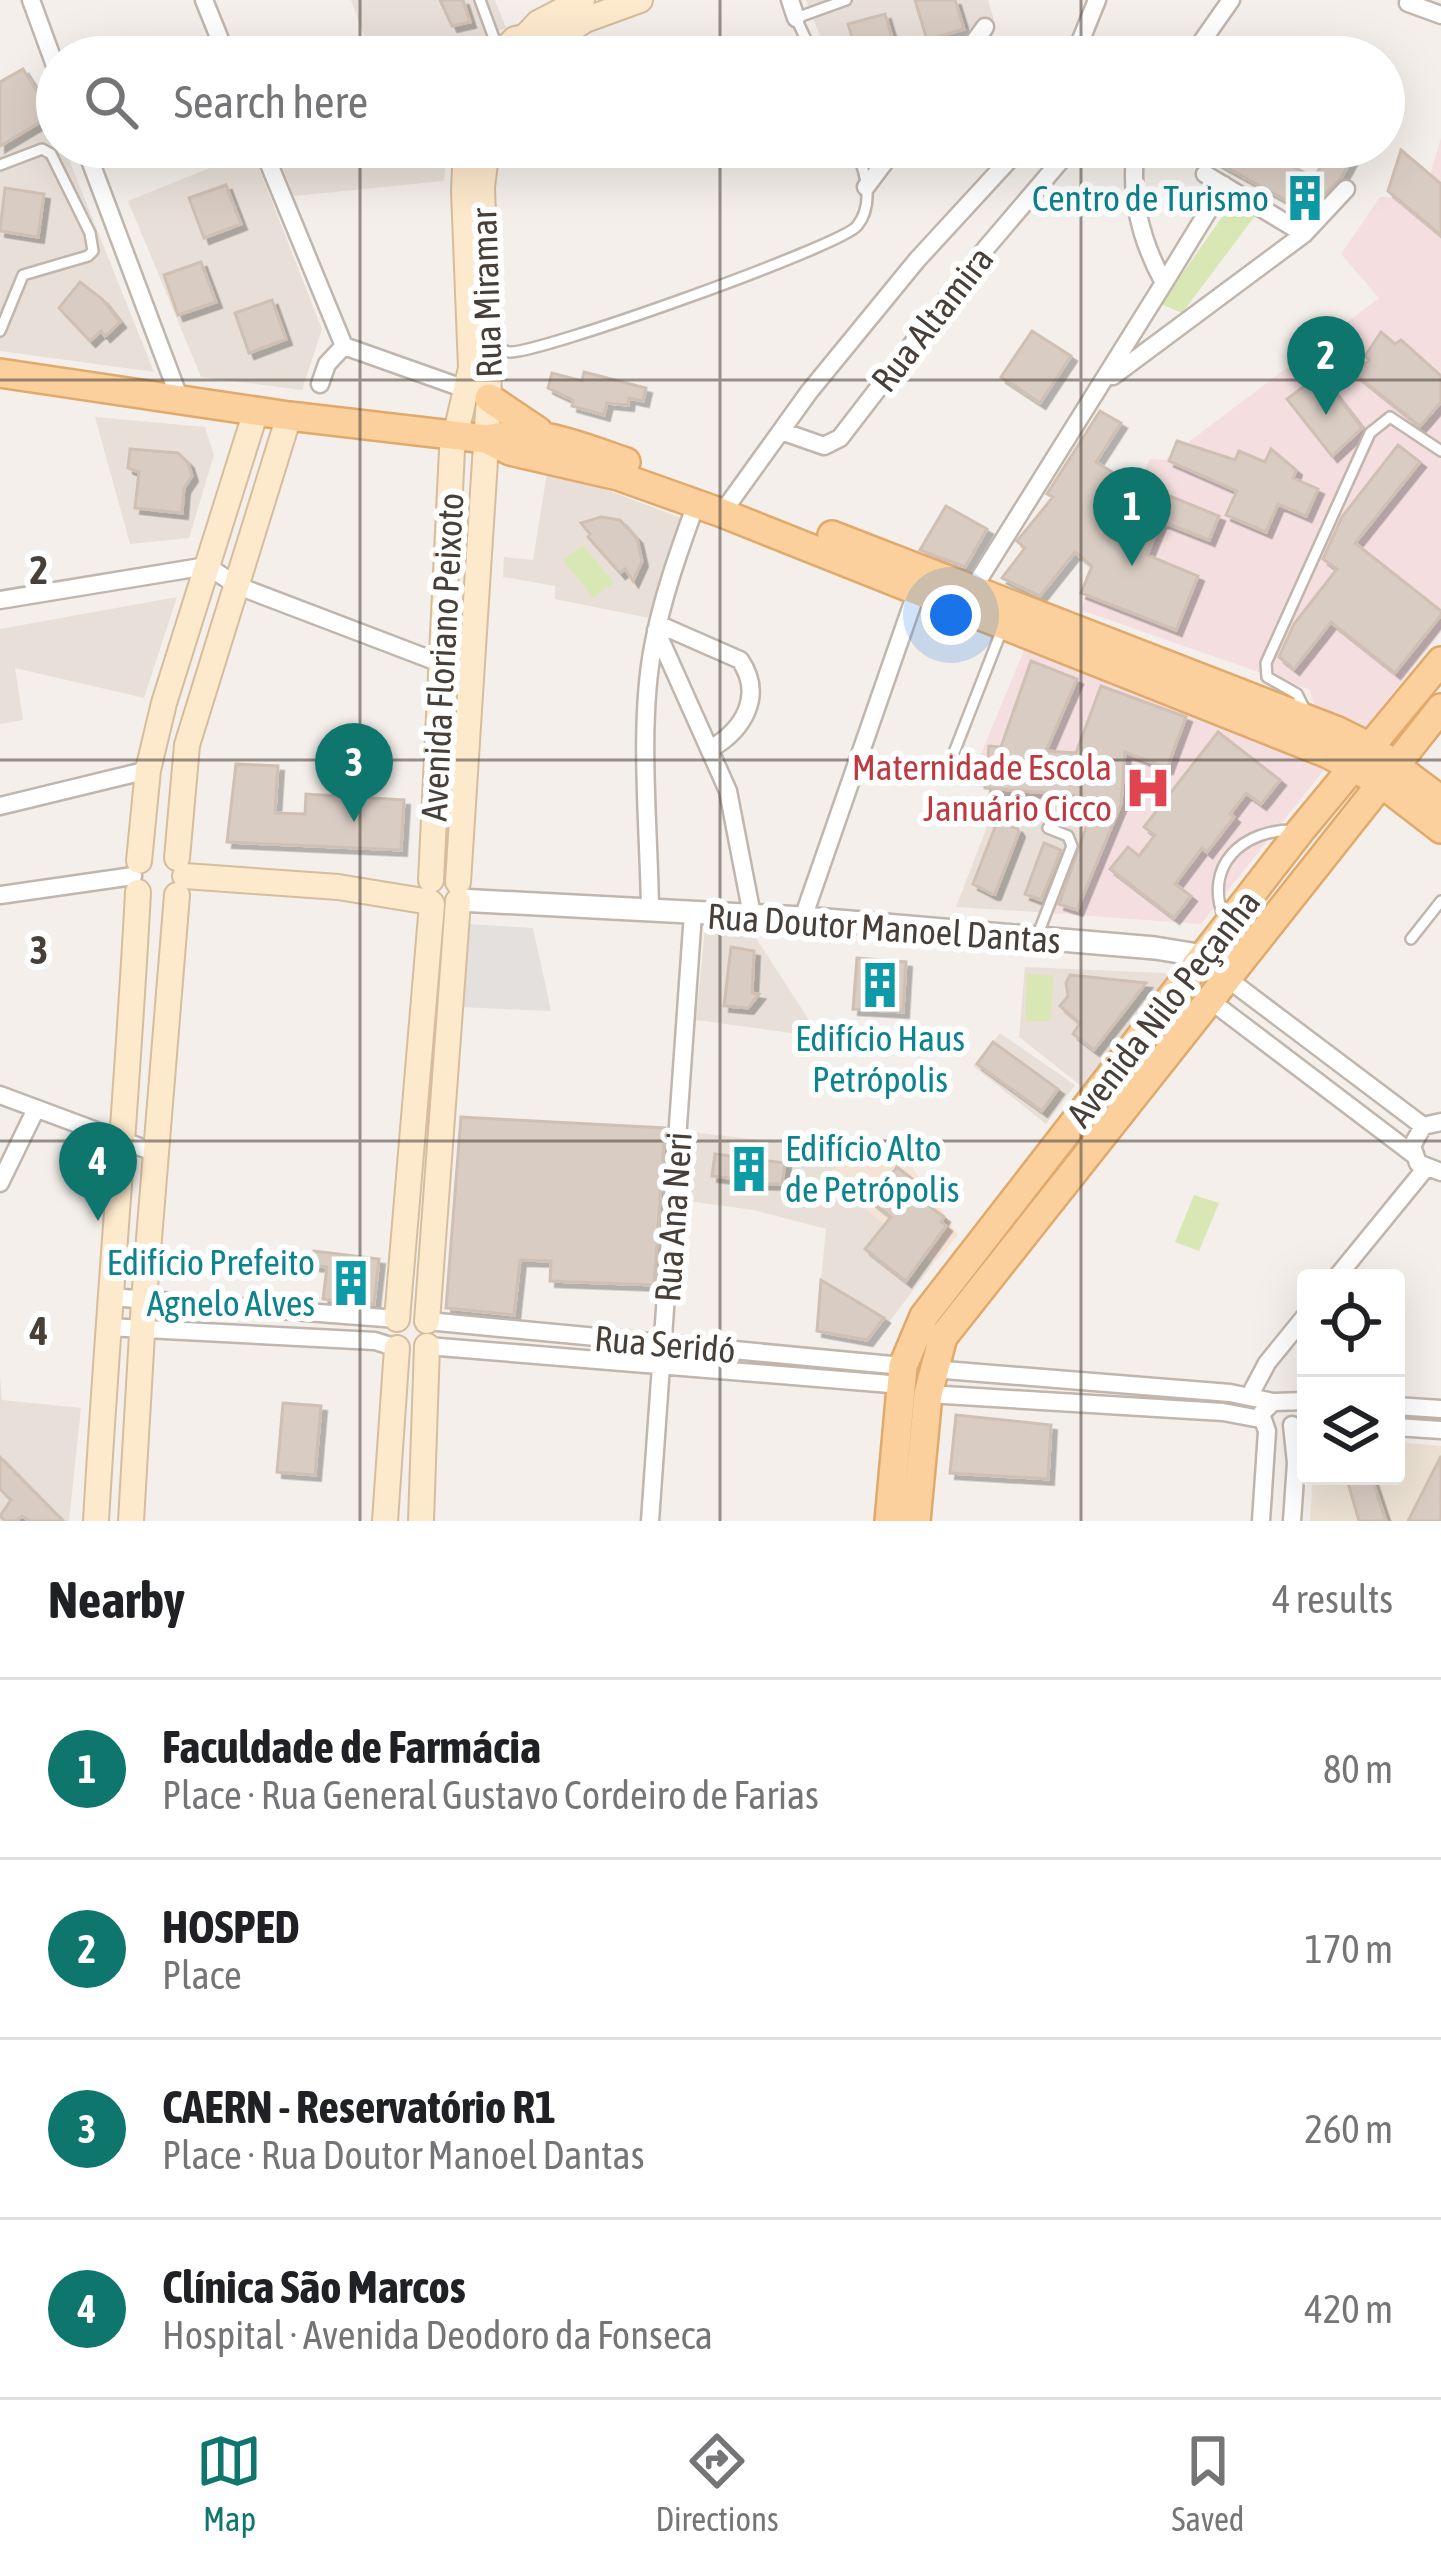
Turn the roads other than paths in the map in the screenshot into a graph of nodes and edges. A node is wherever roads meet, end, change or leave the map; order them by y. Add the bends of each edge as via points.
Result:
1 (31, 0) edge
2 (204, 0) edge
3 (480, 0) edge
4 (582, 0) edge
5 (640, 0) edge
6 (846, 0) edge
7 (1097, 0) edge
8 (1231, 0) edge
9 (1408, 3) edge
10 (793, 9) edge
11 (1441, 15) edge
12 (985, 27) dead end
13 (44, 36) edge
14 (218, 36) edge
15 (504, 36) edge
16 (528, 36) edge
17 (550, 36) edge
18 (978, 36) edge
19 (1082, 36) edge
20 (1206, 36) edge
21 (36, 150) edge
22 (0, 164) edge
23 (58, 168) edge
24 (93, 168) edge
25 (271, 168) edge
26 (465, 168) edge
27 (484, 168) edge
28 (864, 168) edge
29 (880, 168) edge
30 (1002, 168) edge
31 (1054, 168) edge
32 (1136, 168) edge
33 (1205, 174) dead end
34 (1224, 185) junction
35 (866, 187) junction
36 (1346, 189) dead end
37 (1304, 234) junction
38 (1164, 283) junction
39 (0, 331) edge
40 (344, 346) junction
41 (499, 347) junction
42 (0, 374) edge
43 (1107, 380) junction
44 (320, 384) dead end
45 (481, 389) junction
46 (179, 397) junction
47 (256, 411) junction
48 (290, 416) junction
49 (781, 431) junction
50 (541, 433) junction
51 (454, 435) junction
52 (486, 439) junction
53 (1441, 451) edge
54 (716, 504) junction
55 (222, 576) junction
56 (921, 580) junction
57 (968, 597) junction
58 (0, 600) edge
59 (1005, 623) junction
60 (657, 627) junction
61 (1441, 661) edge
62 (443, 667) junction
63 (474, 676) junction
64 (1441, 708) edge
65 (1307, 719) junction
66 (712, 748) junction
67 (955, 750) dead end
68 (1362, 757) junction
69 (148, 770) junction
70 (1386, 773) junction
71 (1441, 800) edge
72 (0, 806) edge
73 (1048, 828) dead end
74 (1441, 829) edge
75 (1301, 830) junction
76 (137, 876) junction
77 (180, 876) junction
78 (458, 891) junction
79 (431, 892) junction
80 (0, 895) edge
81 (1441, 901) edge
82 (650, 910) junction
83 (693, 913) junction
84 (752, 915) junction
85 (803, 918) junction
86 (1228, 926) junction
87 (1036, 939) junction
88 (1411, 939) dead end
89 (1204, 956) junction
90 (1220, 990) junction
91 (131, 1016) junction
92 (167, 1018) junction
93 (1125, 1058) junction
94 (0, 1095) edge
95 (36, 1109) junction
96 (1432, 1124) edge
97 (1108, 1129) junction
98 (125, 1144) junction
99 (156, 1154) junction
100 (1426, 1165) edge
101 (0, 1183) edge
102 (1343, 1269) edge
103 (110, 1298) junction
104 (144, 1300) junction
105 (397, 1319) junction
106 (1297, 1326) edge
107 (107, 1327) junction
108 (142, 1329) junction
109 (427, 1333) junction
110 (665, 1344) junction
111 (397, 1348) junction
112 (778, 1354) junction
113 (663, 1366) junction
114 (963, 1372) junction
115 (777, 1375) junction
116 (1022, 1376) junction
117 (916, 1378) junction
118 (1121, 1384) junction
119 (1250, 1395) junction
120 (962, 1396) junction
121 (1022, 1400) junction
122 (1120, 1406) junction
123 (1405, 1407) edge
124 (1441, 1409) edge
125 (1290, 1415) edge
126 (1263, 1425) junction
127 (1405, 1428) edge
128 (1441, 1430) edge
129 (389, 1456) junction
130 (423, 1458) junction
131 (909, 1501) edge
132 (96, 1521) edge
133 (130, 1521) edge
134 (385, 1521) edge
135 (421, 1521) edge
136 (650, 1521) edge
137 (889, 1521) edge
138 (1262, 1521) edge
139 (1292, 1521) edge

1 - 13 street
2 - 14 street
3 - 15 lane
4 - 16 main road
5 - 17 main road
6 - 10 lane
7 - 19 street
8 - 20 street
9 - 11 street
12 - 18 street
21 - 22 lane
23 - 39 lane via 93,250 23,275
24 - 46 street
25 - 40 street
26 - 45 main road, Rua Miramar via 472,354
27 - 41 main road, Rua Miramar
28 - 35 lane
29 - 35 street
30 - 49 street via 917,260
31 - 49 street, Rua Altamira via 840,439 824,446
32 - 38 street via 1137,217
33 - 34 street
34 - 37 street
34 - 38 street
35 - 41 lane via 862,221 850,234 763,272 554,342
36 - 37 street
37 - 43 street
38 - 43 street
40 - 44 street
40 - 45 street
41 - 45 main road, Rua Miramar
42 - 46 main road
43 - 57 street
45 - 50 main road
45 - 51 main road, Rua Miramar
45 - 52 main road, Rua Miramar
46 - 47 main road
47 - 48 main road
47 - 55 main road
48 - 51 main road
48 - 55 main road
49 - 54 street
50 - 52 main road
50 - 54 main road
51 - 52 main road
51 - 62 main road, Avenida Floriano Peixoto
52 - 54 main road
52 - 63 main road, Avenida Floriano Peixoto
53 - 65 lane via 1390,417 1370,433 1266,663 1270,680 1301,698
54 - 56 main road
54 - 60 street
55 - 58 street
55 - 62 street
55 - 69 main road via 164,703
55 - 77 main road via 187,746
56 - 57 main road
56 - 85 street
57 - 59 main road
57 - 65 main road
59 - 67 lane
59 - 68 main road
60 - 66 street
60 - 66 street via 746,668 745,719
60 - 82 street via 647,705
61 - 68 main road, Avenida Nilo Peçanha
62 - 63 street
62 - 79 main road, Avenida Floriano Peixoto
63 - 78 main road, Avenida Floriano Peixoto
64 - 70 main road, Avenida Nilo Peçanha
65 - 68 main road
66 - 84 street
68 - 70 main road
68 - 75 main road, Avenida Nilo Peçanha
69 - 72 street
69 - 76 main road
70 - 71 main road
70 - 74 main road
70 - 90 main road, Avenida Nilo Peçanha
73 - 87 lane via 1067,836 1071,852
75 - 86 main road, Avenida Nilo Peçanha
75 - 86 lane via 1261,834 1230,857 1216,887
76 - 77 main road via 161,851
76 - 77 main road via 153,902
76 - 80 street
76 - 91 main road
77 - 79 main road
77 - 92 main road
78 - 79 main road via 445,909
78 - 82 street, Rua Doutor Manoel Dantas
78 - 109 main road, Avenida Floriano Peixoto
79 - 105 main road, Avenida Floriano Peixoto
81 - 88 lane
82 - 83 street, Rua Doutor Manoel Dantas
83 - 84 street, Rua Doutor Manoel Dantas
83 - 110 street, Rua Ana Neri
84 - 85 street, Rua Doutor Manoel Dantas
85 - 87 street, Rua Doutor Manoel Dantas
86 - 89 main road, Avenida Nilo Peçanha
87 - 89 street, Rua Doutor Manoel Dantas
89 - 93 main road, Avenida Nilo Peçanha
90 - 96 street
90 - 97 main road, Avenida Nilo Peçanha
90 - 100 street
91 - 92 main road
91 - 98 main road
92 - 99 main road
93 - 97 main road via 1139,1061 1142,1072
93 - 117 main road, Avenida Nilo Peçanha via 924,1316
94 - 95 street
95 - 98 street
95 - 101 street
96 - 100 street via 1414,1137
97 - 117 main road, Avenida Nilo Peçanha
98 - 99 street
98 - 103 main road
99 - 104 main road
100 - 102 street
103 - 104 street
103 - 107 main road
104 - 105 street
104 - 108 main road
105 - 109 main road via 416,1314
105 - 111 main road
106 - 119 street
107 - 108 street
107 - 132 main road
108 - 111 street
108 - 133 main road
109 - 110 street, Rua Seridó
109 - 111 main road via 416,1353
109 - 113 street, Rua Seridó
109 - 130 main road, Avenida Floriano Peixoto
110 - 112 street, Rua Seridó
110 - 113 street, Rua Ana Neri
111 - 129 main road
112 - 115 street
112 - 117 street, Rua Seridó
113 - 115 street, Rua Seridó
113 - 136 street, Rua Ana Neri
114 - 116 street, Rua Seridó
114 - 117 street, Rua Seridó
114 - 120 street via 956,1384
115 - 117 street, Rua Seridó
116 - 118 street, Rua Seridó
116 - 121 street
117 - 120 street, Rua Seridó
117 - 131 main road
118 - 119 street, Rua Seridó
118 - 122 street
119 - 125 street, Rua Seridó
120 - 121 street, Rua Seridó
121 - 122 street, Rua Seridó
122 - 126 street, Rua Seridó via 1223,1412
123 - 124 street
125 - 126 street via 1279,1434
125 - 126 street via 1263,1409
125 - 139 street
126 - 138 street
127 - 128 street
129 - 130 main road
129 - 134 main road
130 - 135 main road, Avenida Floriano Peixoto
131 - 137 main road

